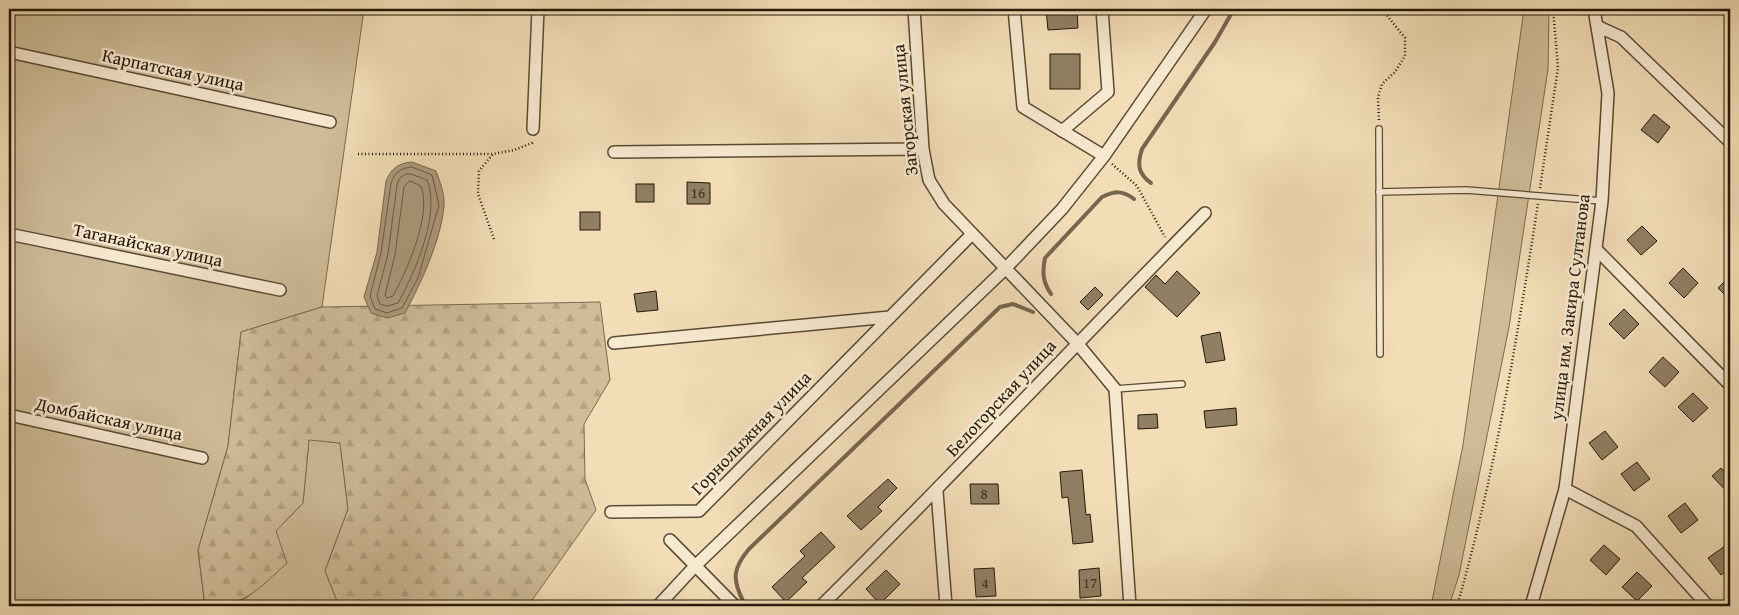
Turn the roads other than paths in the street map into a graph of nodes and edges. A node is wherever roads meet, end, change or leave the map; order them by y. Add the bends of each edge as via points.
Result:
1 (538, 9) edge
2 (914, 9) edge
3 (1014, 9) edge
4 (1102, 9) edge
5 (1206, 9) edge
6 (1594, 9) edge
7 (1599, 27) junction
8 (9, 52) edge
9 (330, 122) dead end
10 (533, 129) road end
11 (1379, 129) road end
12 (1062, 131) junction
13 (1730, 142) edge
14 (923, 149) junction
15 (614, 152) dead end
16 (1104, 156) junction
17 (1379, 192) junction
18 (1602, 201) junction
19 (1205, 213) dead end
20 (9, 234) edge
21 (971, 235) junction
22 (1596, 250) junction
23 (1005, 269) junction
24 (280, 290) dead end
25 (890, 317) junction
26 (1077, 342) junction
27 (614, 343) dead end
28 (1380, 354) dead end
29 (1182, 384) dead end
30 (1730, 385) edge
31 (1115, 389) junction
32 (9, 416) edge
33 (202, 458) dead end
34 (1565, 489) junction
35 (937, 491) junction
36 (611, 512) dead end
37 (670, 540) dead end
38 (695, 566) junction
39 (658, 606) edge
40 (735, 606) edge
41 (821, 606) edge
42 (946, 606) edge
43 (1130, 606) edge
44 (1531, 606) edge
45 (1708, 606) edge

1 - 10 street
2 - 14 street, Загорская улица
3 - 12 street via 1023,107
4 - 12 street via 1108,92
5 - 16 street
6 - 7 street, улица им. Закира Султанова
7 - 13 street via 1621,37
7 - 18 street, улица им. Закира Султанова via 1608,93
8 - 9 street, Карпатская улица
11 - 17 lane
12 - 16 street
14 - 15 street
14 - 21 street, Загорская улица via 929,180 944,204
16 - 23 street via 1062,209
17 - 18 lane via 1466,190
17 - 28 lane
18 - 22 street, улица им. Закира Султанова
19 - 26 street, Белогорская улица
20 - 24 street, Таганайская улица
21 - 23 street, Загорская улица
21 - 25 street, Горнолыжная улица
22 - 30 street
22 - 34 street, улица им. Закира Султанова
23 - 26 street, Загорская улица
23 - 38 street
25 - 27 street
25 - 36 street, Горнолыжная улица via 699,511
26 - 31 street, Загорская улица
26 - 35 street, Белогорская улица
29 - 31 lane
31 - 43 street
32 - 33 street, Домбайская улица
34 - 44 street, улица им. Закира Султанова
34 - 45 street via 1636,526
35 - 41 street, Белогорская улица
35 - 42 street
37 - 38 street
38 - 39 street
38 - 40 street

